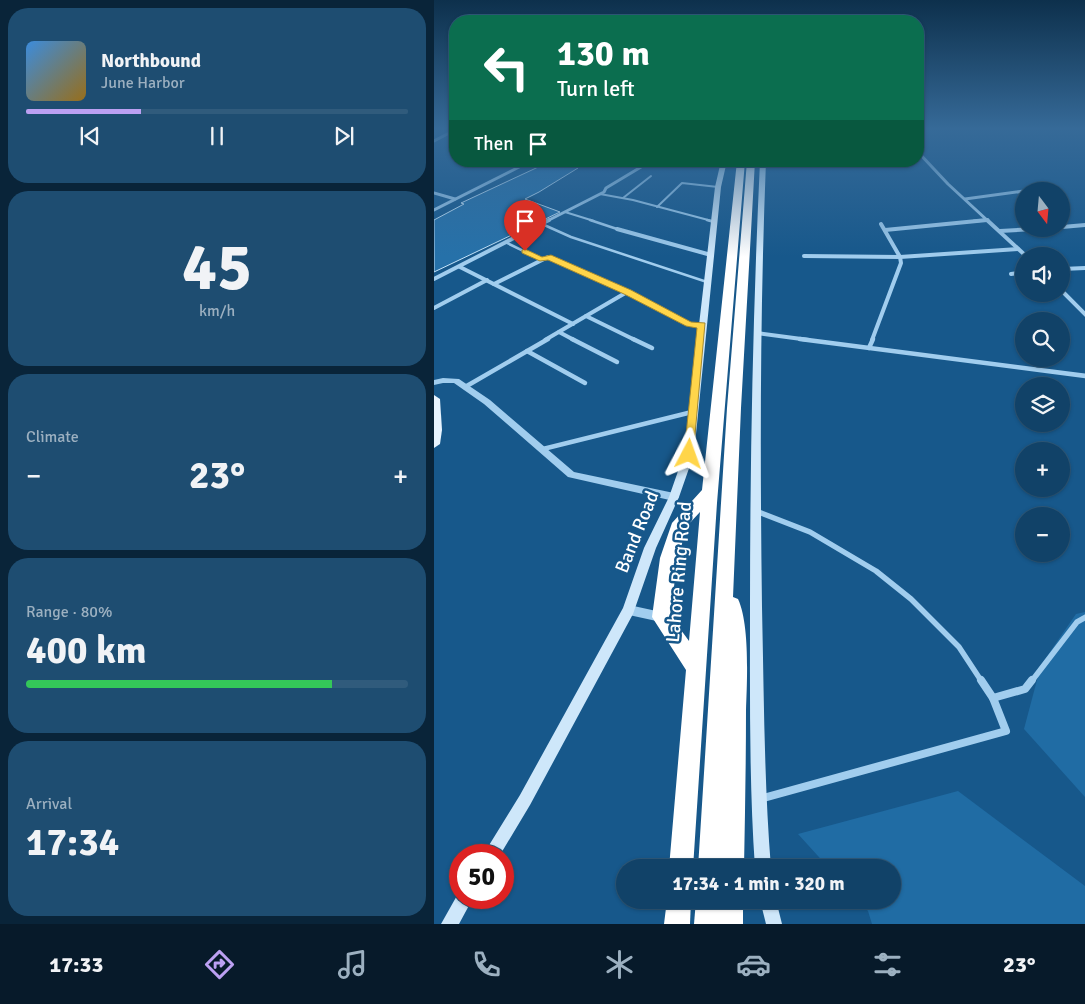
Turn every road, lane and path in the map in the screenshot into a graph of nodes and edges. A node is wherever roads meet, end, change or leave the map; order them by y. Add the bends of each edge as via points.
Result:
1 (512, 171) edge
2 (634, 171) edge
3 (722, 171) edge
4 (740, 171) edge
5 (750, 171) edge
6 (762, 171) edge
7 (937, 171) edge
8 (651, 176) dead end
9 (718, 187) junction
10 (1015, 192) edge
11 (434, 193) edge
12 (600, 194) junction
13 (623, 198) junction
14 (965, 199) junction
15 (456, 200) junction
16 (657, 207) junction
17 (434, 210) edge
18 (565, 212) junction
19 (988, 220) junction
20 (714, 222) junction
21 (542, 224) junction
22 (881, 224) dead end
23 (1085, 225) edge
24 (1070, 226) edge
25 (617, 229) joint
26 (885, 230) junction
27 (1015, 230) edge
28 (1000, 231) junction
29 (507, 243) junction
30 (1016, 247) edge
31 (1015, 249) edge
32 (711, 255) junction
33 (804, 256) dead end
34 (900, 257) junction
35 (542, 260) junction
36 (460, 267) junction
37 (1085, 268) edge
38 (1070, 269) edge
39 (1015, 273) edge
40 (1011, 274) dead end
41 (434, 279) edge
42 (487, 280) junction
43 (707, 282) junction
44 (494, 284) junction
45 (628, 292) junction
46 (1070, 299) edge
47 (434, 308) edge
48 (1085, 314) edge
49 (586, 316) junction
50 (573, 324) junction
51 (702, 325) junction
52 (559, 332) junction
53 (757, 333) junction
54 (652, 348) dead end
55 (868, 348) junction
56 (528, 351) junction
57 (617, 362) dead end
58 (1085, 376) edge
59 (434, 383) edge
60 (585, 383) dead end
61 (465, 387) junction
62 (434, 399) edge
63 (692, 412) junction
64 (434, 444) edge
65 (543, 449) junction
66 (710, 492) junction
67 (674, 497) junction
68 (756, 511) junction
69 (727, 573) junction
70 (629, 610) junction
71 (661, 617) junction
72 (1085, 617) edge
73 (758, 664) junction
74 (737, 666) junction
75 (696, 668) junction
76 (993, 698) junction
77 (758, 799) junction
78 (498, 844) edge
79 (682, 859) edge
80 (711, 859) edge
81 (732, 859) edge
82 (762, 859) edge
83 (458, 909) edge
84 (678, 909) edge
85 (708, 909) edge
86 (731, 909) edge
87 (770, 909) edge
88 (448, 924) edge
89 (677, 924) edge
90 (707, 924) edge
91 (730, 924) edge
92 (774, 924) edge

1 - 15 street
2 - 12 street
3 - 9 main road, Band Road
4 - 66 highway, Lahore Ring Road
5 - 69 highway via 734,408
6 - 53 main road
7 - 14 street
8 - 13 lane
9 - 16 lane via 682,182
9 - 20 main road, Band Road
10 - 14 street
11 - 15 street
12 - 13 lane
12 - 18 street
13 - 16 lane
14 - 19 street
15 - 17 street
16 - 20 lane
18 - 21 street
18 - 25 lane
19 - 26 street
19 - 28 street
20 - 32 main road, Band Road
21 - 29 street
21 - 43 lane via 571,237
22 - 26 street
23 - 24 street
25 - 32 street
26 - 34 street
27 - 28 street
28 - 30 street
29 - 35 lane
29 - 36 street
31 - 34 street
32 - 43 main road, Band Road
33 - 34 street
34 - 55 street via 901,267
35 - 44 street
35 - 45 street via 548,257
36 - 41 street
36 - 42 street
37 - 38 street
39 - 40 street
42 - 44 street
42 - 47 street
43 - 51 main road, Band Road
44 - 50 street
45 - 49 street
45 - 51 street via 690,324
46 - 48 street
49 - 50 street
49 - 54 street
50 - 52 street
51 - 63 main road, Band Road
52 - 56 street
52 - 57 street
53 - 55 street
53 - 68 main road
55 - 58 street
56 - 60 street
56 - 61 street
59 - 61 street via 450,380
61 - 65 street
62 - 64 main road
63 - 65 street
63 - 67 main road, Band Road via 689,454
65 - 67 street via 571,475
66 - 71 highway via 680,523 669,558
66 - 75 highway, Lahore Ring Road
67 - 70 main road, Band Road via 650,548
68 - 73 main road
68 - 76 street via 810,532 876,571 959,647
69 - 74 highway
69 - 80 highway
70 - 71 street
70 - 78 main road, Band Road
71 - 75 highway
72 - 76 street via 1077,622 1025,689
73 - 74 street
73 - 77 main road
74 - 81 highway
75 - 79 highway, Lahore Ring Road
76 - 77 street via 1006,731
77 - 82 main road
83 - 88 main road
84 - 89 highway
85 - 90 highway
86 - 91 highway
87 - 92 main road

